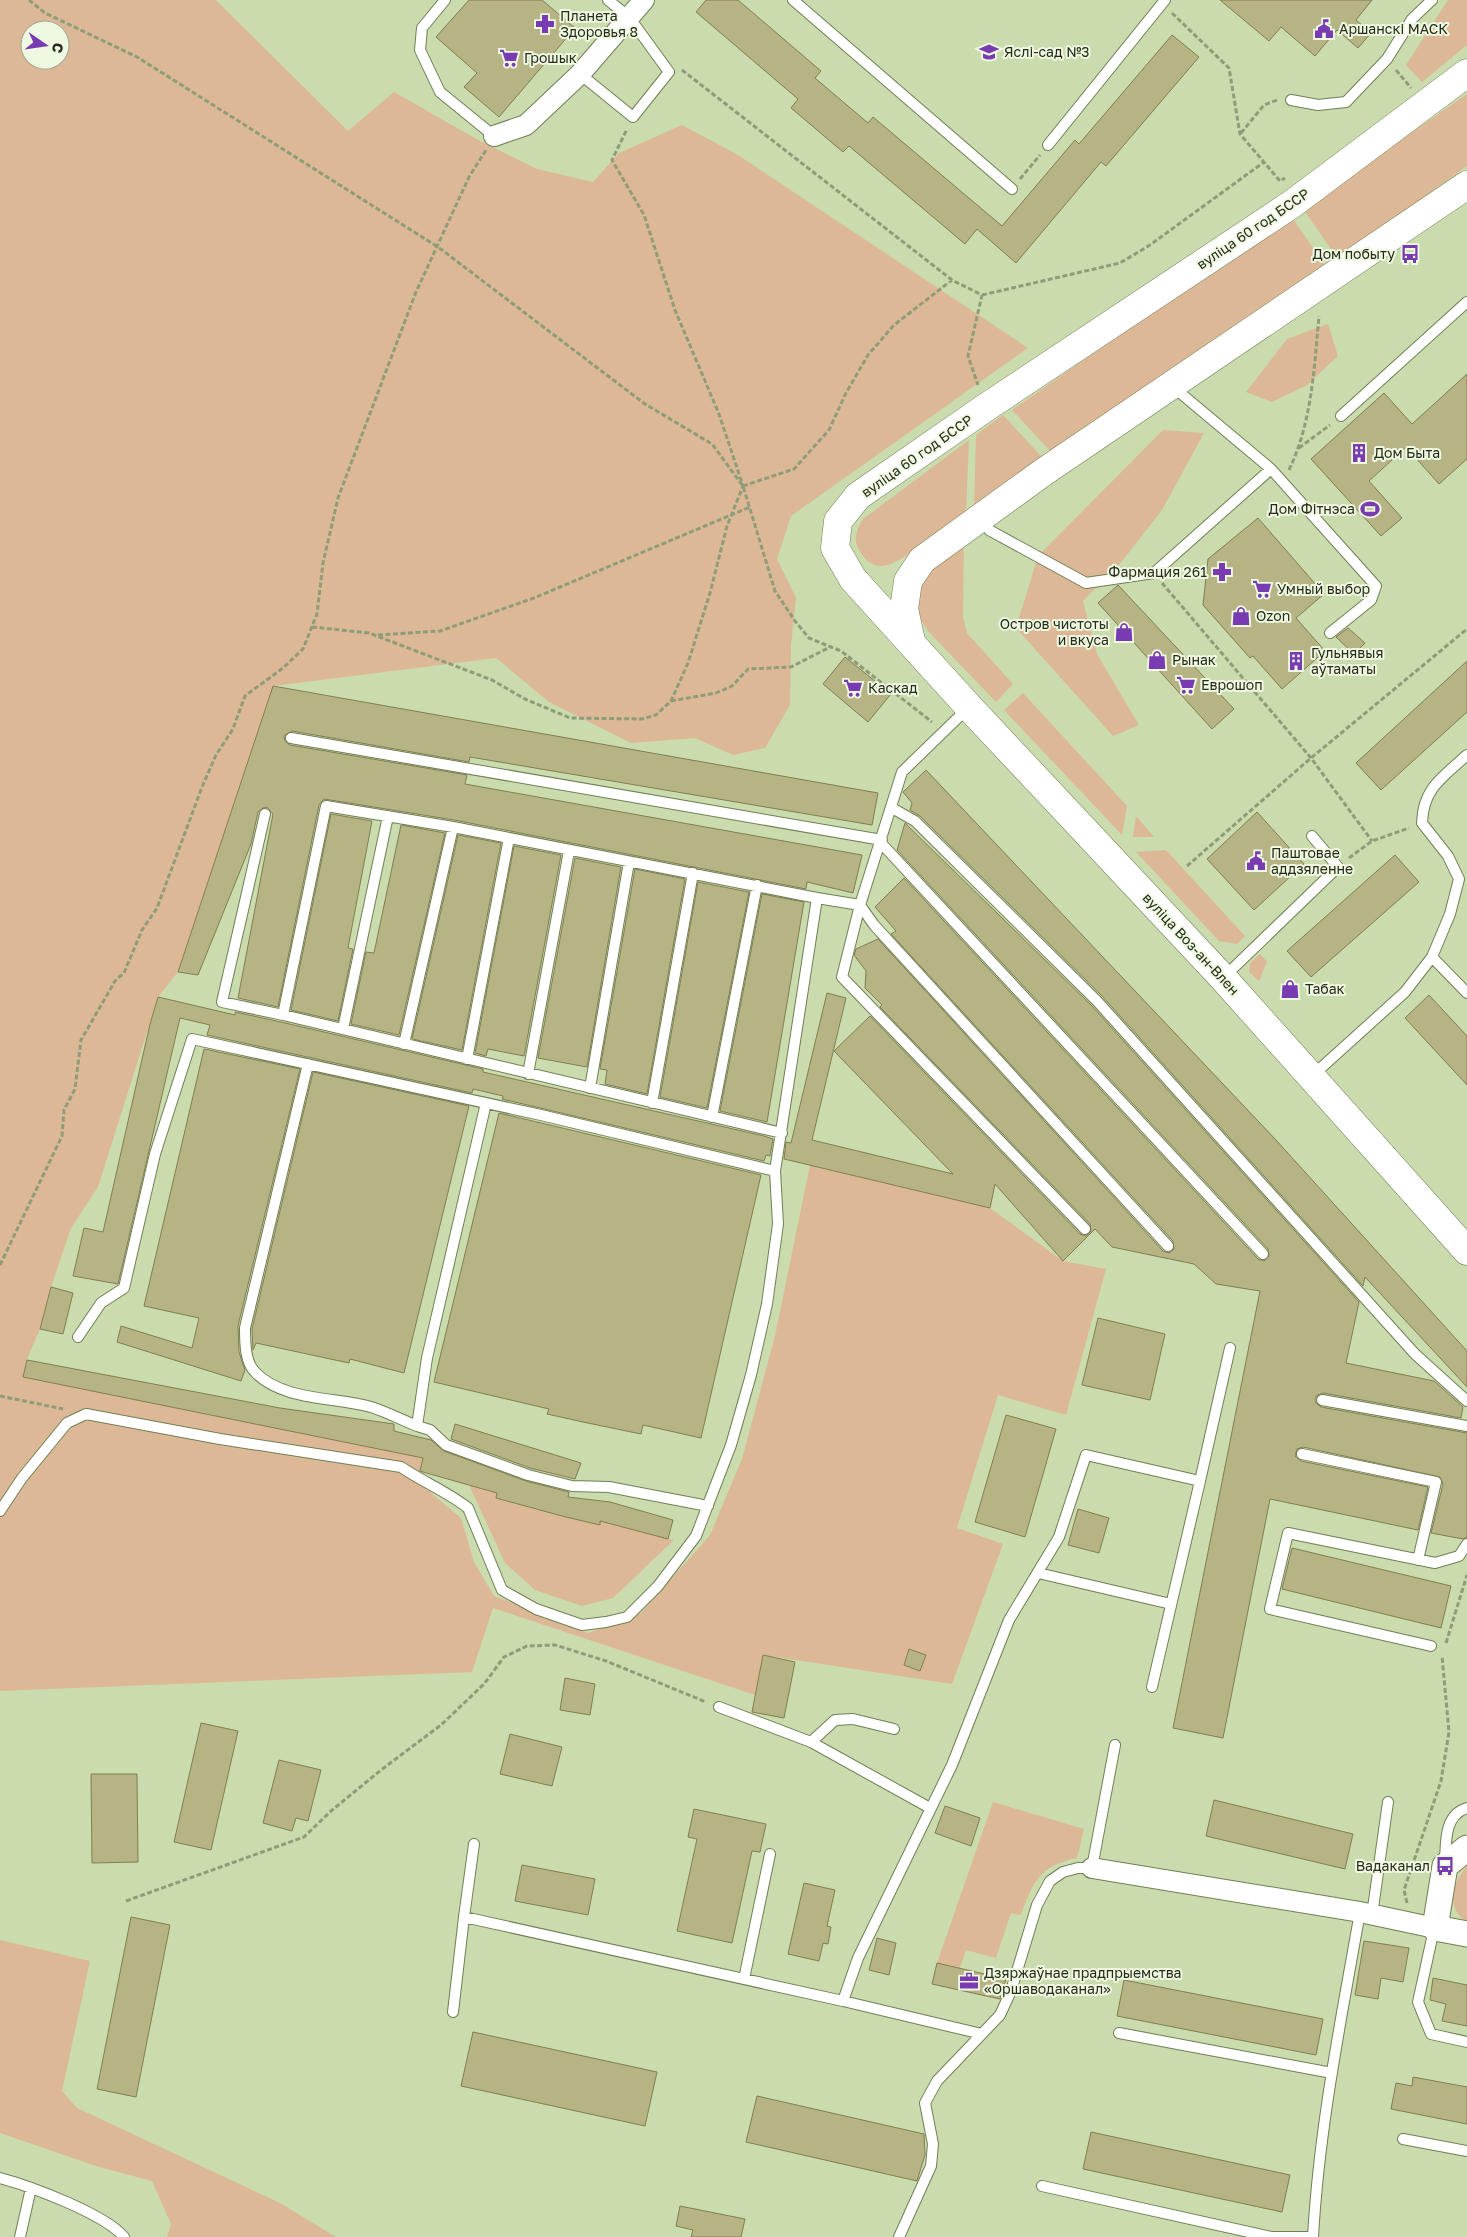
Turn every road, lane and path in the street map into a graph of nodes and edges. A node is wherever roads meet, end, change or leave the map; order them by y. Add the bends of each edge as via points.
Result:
1 (29, 0) edge
2 (445, 0) edge
3 (608, 0) edge
4 (644, 0) edge
5 (794, 0) edge
6 (1432, 0) edge
7 (1164, 2) edge
8 (629, 17) junction
9 (1387, 59) junction
10 (680, 68) dead end
11 (1467, 73) edge
12 (580, 74) junction
13 (1416, 94) dead end
14 (1291, 100) joint
15 (633, 117) junction
16 (1240, 134) junction
17 (494, 136) junction
18 (1048, 145) joint
19 (1264, 162) junction
20 (1280, 181) dead end
21 (1467, 185) edge
22 (1012, 189) joint
23 (438, 247) junction
24 (952, 280) junction
25 (982, 295) junction
26 (1467, 302) edge
27 (1319, 316) dead end
28 (1171, 385) junction
29 (980, 392) dead end
30 (1341, 416) joint
31 (1299, 448) junction
32 (1271, 469) junction
33 (1283, 482) junction
34 (743, 486) junction
35 (750, 507) junction
36 (731, 515) junction
37 (989, 530) dead end
38 (1154, 573) junction
39 (312, 627) junction
40 (1467, 629) edge
41 (1330, 633) dead end
42 (375, 636) junction
43 (911, 641) junction
44 (830, 646) junction
45 (671, 701) junction
46 (969, 707) junction
47 (944, 732) junction
48 (291, 738) dead end
49 (1467, 755) edge
50 (1311, 758) junction
51 (892, 808) junction
52 (265, 814) dead end
53 (388, 816) junction
54 (1422, 823) junction
55 (453, 827) junction
56 (1312, 836) dead end
57 (509, 838) junction
58 (1372, 841) junction
59 (882, 842) junction
60 (569, 851) junction
61 (629, 862) junction
62 (1187, 866) dead end
63 (1338, 867) junction
64 (693, 873) junction
65 (757, 885) junction
66 (818, 898) junction
67 (860, 905) junction
68 (1432, 958) junction
69 (1224, 978) junction
70 (1467, 993) edge
71 (283, 1015) junction
72 (343, 1029) junction
73 (404, 1044) junction
74 (467, 1059) junction
75 (308, 1064) junction
76 (528, 1074) junction
77 (1311, 1077) junction
78 (590, 1088) junction
79 (486, 1103) junction
80 (652, 1103) junction
81 (712, 1117) junction
82 (782, 1133) junction
83 (775, 1171) junction
84 (1085, 1229) dead end
85 (1168, 1246) dead end
86 (1467, 1251) edge
87 (1263, 1254) dead end
88 (0, 1265) edge
89 (78, 1337) dead end
90 (1230, 1348) dead end
91 (0, 1396) edge
92 (1322, 1400) dead end
93 (1467, 1401) edge
94 (86, 1414) junction
95 (418, 1426) junction
96 (1467, 1426) edge
97 (1302, 1454) dead end
98 (1200, 1482) junction
99 (708, 1506) junction
100 (0, 1511) edge
101 (1467, 1544) edge
102 (1418, 1560) junction
103 (1038, 1574) junction
104 (1467, 1575) edge
105 (1171, 1604) junction
106 (1431, 1646) dead end
107 (1152, 1687) dead end
108 (718, 1707) joint
109 (894, 1729) dead end
110 (811, 1742) junction
111 (1115, 1746) dead end
112 (1388, 1802) dead end
113 (930, 1808) junction
114 (1467, 1808) edge
115 (474, 1844) dead end
116 (1467, 1848) edge
117 (770, 1854) dead end
118 (1445, 1866) junction
119 (1092, 1868) junction
120 (126, 1901) dead end
121 (1366, 1914) junction
122 (464, 1917) junction
123 (1410, 1923) junction
124 (1434, 1928) junction
125 (1467, 1934) edge
126 (744, 1979) junction
127 (843, 2001) junction
128 (453, 2012) dead end
129 (1119, 2033) dead end
130 (982, 2034) junction
131 (1467, 2042) edge
132 (1332, 2073) junction
133 (1403, 2139) dead end
134 (1467, 2152) edge
135 (0, 2178) edge
136 (1042, 2186) dead end
137 (31, 2188) junction
138 (20, 2237) edge
139 (124, 2237) edge
140 (898, 2237) edge
141 (1313, 2237) edge

1 - 23 path via 45,13 137,57
2 - 17 lane via 422,28 420,50 440,92
3 - 8 lane
4 - 8 street
5 - 22 lane
6 - 9 lane via 1412,19
7 - 16 path via 1228,68
7 - 18 lane
8 - 12 street
8 - 15 lane via 669,72
9 - 13 path
9 - 14 lane via 1346,102 1318,105
10 - 24 path
11 - 43 main road, вуліца 60 год БССР via 1292,204 858,496 838,521 835,548 853,579
12 - 15 lane
12 - 17 street via 526,125
14 - 16 path via 1274,100 1264,105
15 - 34 path via 612,160 644,215 675,310 720,414
16 - 19 path
17 - 23 path via 469,177
18 - 22 path
19 - 20 path
19 - 25 path via 1120,263
21 - 28 main road
23 - 34 path via 645,404 712,444
23 - 39 path via 416,292 338,498
24 - 25 path
24 - 34 path via 894,325 874,348 846,393 829,430 794,468
25 - 29 path via 968,356
26 - 30 lane
27 - 31 path via 1312,394
28 - 32 lane
28 - 43 main road via 922,560 908,581 904,608
30 - 31 path
31 - 33 path
32 - 33 lane
32 - 38 lane
33 - 41 lane via 1376,586 1370,600
34 - 35 path
34 - 36 path
35 - 36 path
35 - 44 path via 775,591 809,638
36 - 42 path via 534,598 440,630
36 - 45 path via 688,662
37 - 38 lane via 1086,584
38 - 50 path
39 - 42 path
39 - 88 path via 302,649 283,668 245,696 233,729 216,754 156,908 142,930 124,973 115,981 81,1040 75,1088 64,1110 62,1136
40 - 50 path
42 - 45 path via 492,680 525,699 570,718 642,719 656,715
43 - 46 main road, вуліца Воз-ан-Влен
44 - 45 path via 790,667 748,668 732,686 716,693
44 - 47 path via 841,651
46 - 47 lane
46 - 69 main road, вуліца Воз-ан-Влен
47 - 51 lane via 902,772
48 - 59 lane
49 - 54 lane via 1430,789 1422,808
50 - 58 path
50 - 62 path
51 - 59 lane
51 - 93 lane via 915,821 1097,1001 1415,1354
52 - 71 lane via 222,1002
53 - 55 lane
53 - 71 lane via 326,806
53 - 72 lane
54 - 58 path
54 - 68 lane via 1448,856 1459,879 1450,914
55 - 57 lane
55 - 73 lane
56 - 63 lane
57 - 60 lane
57 - 74 lane
58 - 63 path
59 - 67 lane
59 - 87 lane
60 - 61 lane
60 - 76 lane
61 - 64 lane
61 - 78 lane
63 - 69 lane
64 - 65 lane
64 - 80 lane
65 - 66 lane
65 - 81 lane
66 - 67 lane
66 - 82 lane
67 - 84 lane via 842,978
67 - 85 lane via 881,932
68 - 70 lane
68 - 77 lane via 1405,992
69 - 77 main road, вуліца Воз-ан-Влен
71 - 72 lane
72 - 73 lane
73 - 74 lane
74 - 76 lane
75 - 79 lane
75 - 89 lane via 192,1039 155,1154 124,1288 101,1303
75 - 95 lane via 245,1328 245,1347 254,1372 274,1386 307,1396 371,1407
76 - 78 lane
77 - 86 main road, вуліца Воз-ан-Влен
78 - 80 lane
79 - 83 lane
79 - 95 lane via 427,1358
80 - 81 lane
81 - 82 lane
82 - 83 lane
83 - 99 lane via 778,1224 767,1304 732,1445
90 - 98 lane
91 - 94 path
92 - 96 lane
94 - 99 lane via 401,1467 468,1508 502,1590 536,1609 582,1624 626,1617 658,1586 696,1536
94 - 100 lane via 67,1423
95 - 99 lane via 430,1430 446,1445 528,1476 572,1486 608,1487
97 - 102 lane via 1436,1482
98 - 103 lane via 1086,1455 1059,1537
98 - 105 lane
101 - 102 lane via 1459,1556 1435,1563
102 - 106 lane via 1288,1533 1270,1609
103 - 105 lane
103 - 113 lane via 1010,1620 952,1765
104 - 123 path via 1441,1659 1448,1732 1441,1781 1404,1890
105 - 107 lane
108 - 110 lane
108 - 120 path via 606,1661 555,1645 527,1646 504,1657 484,1684 441,1726 381,1770 304,1837
109 - 110 lane via 854,1718 835,1720
110 - 113 lane
111 - 119 lane
112 - 121 lane
113 - 127 lane via 858,1958
114 - 118 lane via 1458,1810 1451,1819
115 - 122 lane
116 - 118 street
117 - 126 lane
118 - 124 street
119 - 121 street
119 - 130 lane via 1063,1872 1050,1881 1037,1905 1011,1991 1000,2015
121 - 123 street
121 - 132 lane
122 - 126 lane
122 - 128 lane
123 - 124 street
124 - 125 street
124 - 131 lane via 1418,2002 1431,2034
126 - 127 lane
127 - 130 lane
129 - 132 lane
130 - 140 lane via 937,2082 925,2103 933,2144 931,2166
132 - 141 lane via 1316,2184
133 - 134 lane
135 - 137 lane
136 - 141 lane via 1271,2237
137 - 138 lane
137 - 139 lane via 94,2216

